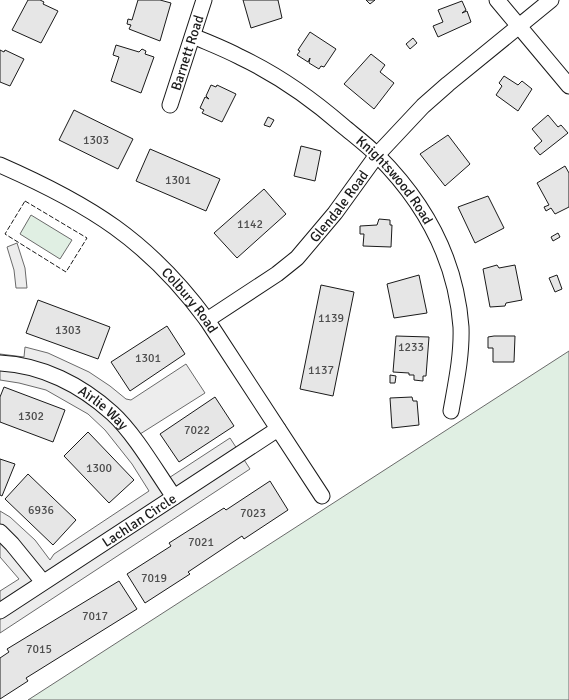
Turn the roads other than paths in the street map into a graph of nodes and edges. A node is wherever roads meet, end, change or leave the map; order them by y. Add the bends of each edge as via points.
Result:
1 (204, 0) edge
2 (497, 0) edge
3 (551, 0) edge
4 (518, 26) junction
5 (193, 36) junction
6 (569, 86) edge
7 (170, 105) dead end
8 (377, 155) junction
9 (0, 165) edge
10 (206, 320) junction
11 (0, 363) edge
12 (451, 411) dead end
13 (278, 429) junction
14 (322, 496) dead end
15 (174, 497) junction
16 (0, 532) edge
17 (43, 582) junction
18 (0, 611) edge

1 - 5 street, Barnett Road
2 - 4 street
3 - 4 street, Glendale Road
4 - 6 street
4 - 8 street, Glendale Road via 448,84
5 - 7 street, Barnett Road
5 - 8 street, Knightswood Road via 241,57 307,96
8 - 10 street, Glendale Road via 297,258
8 - 12 street, Knightswood Road via 399,178 417,203 431,224 447,258 460,326 459,364
9 - 10 street, Colbury Road via 67,196 126,235 168,274
10 - 13 street, Colbury Road
11 - 15 street, Airlie Way via 30,366 59,377 83,391 113,414
13 - 14 street, Colbury Road
13 - 15 street, Lachlan Circle
15 - 17 street, Lachlan Circle
16 - 17 street
17 - 18 street, Lachlan Circle

